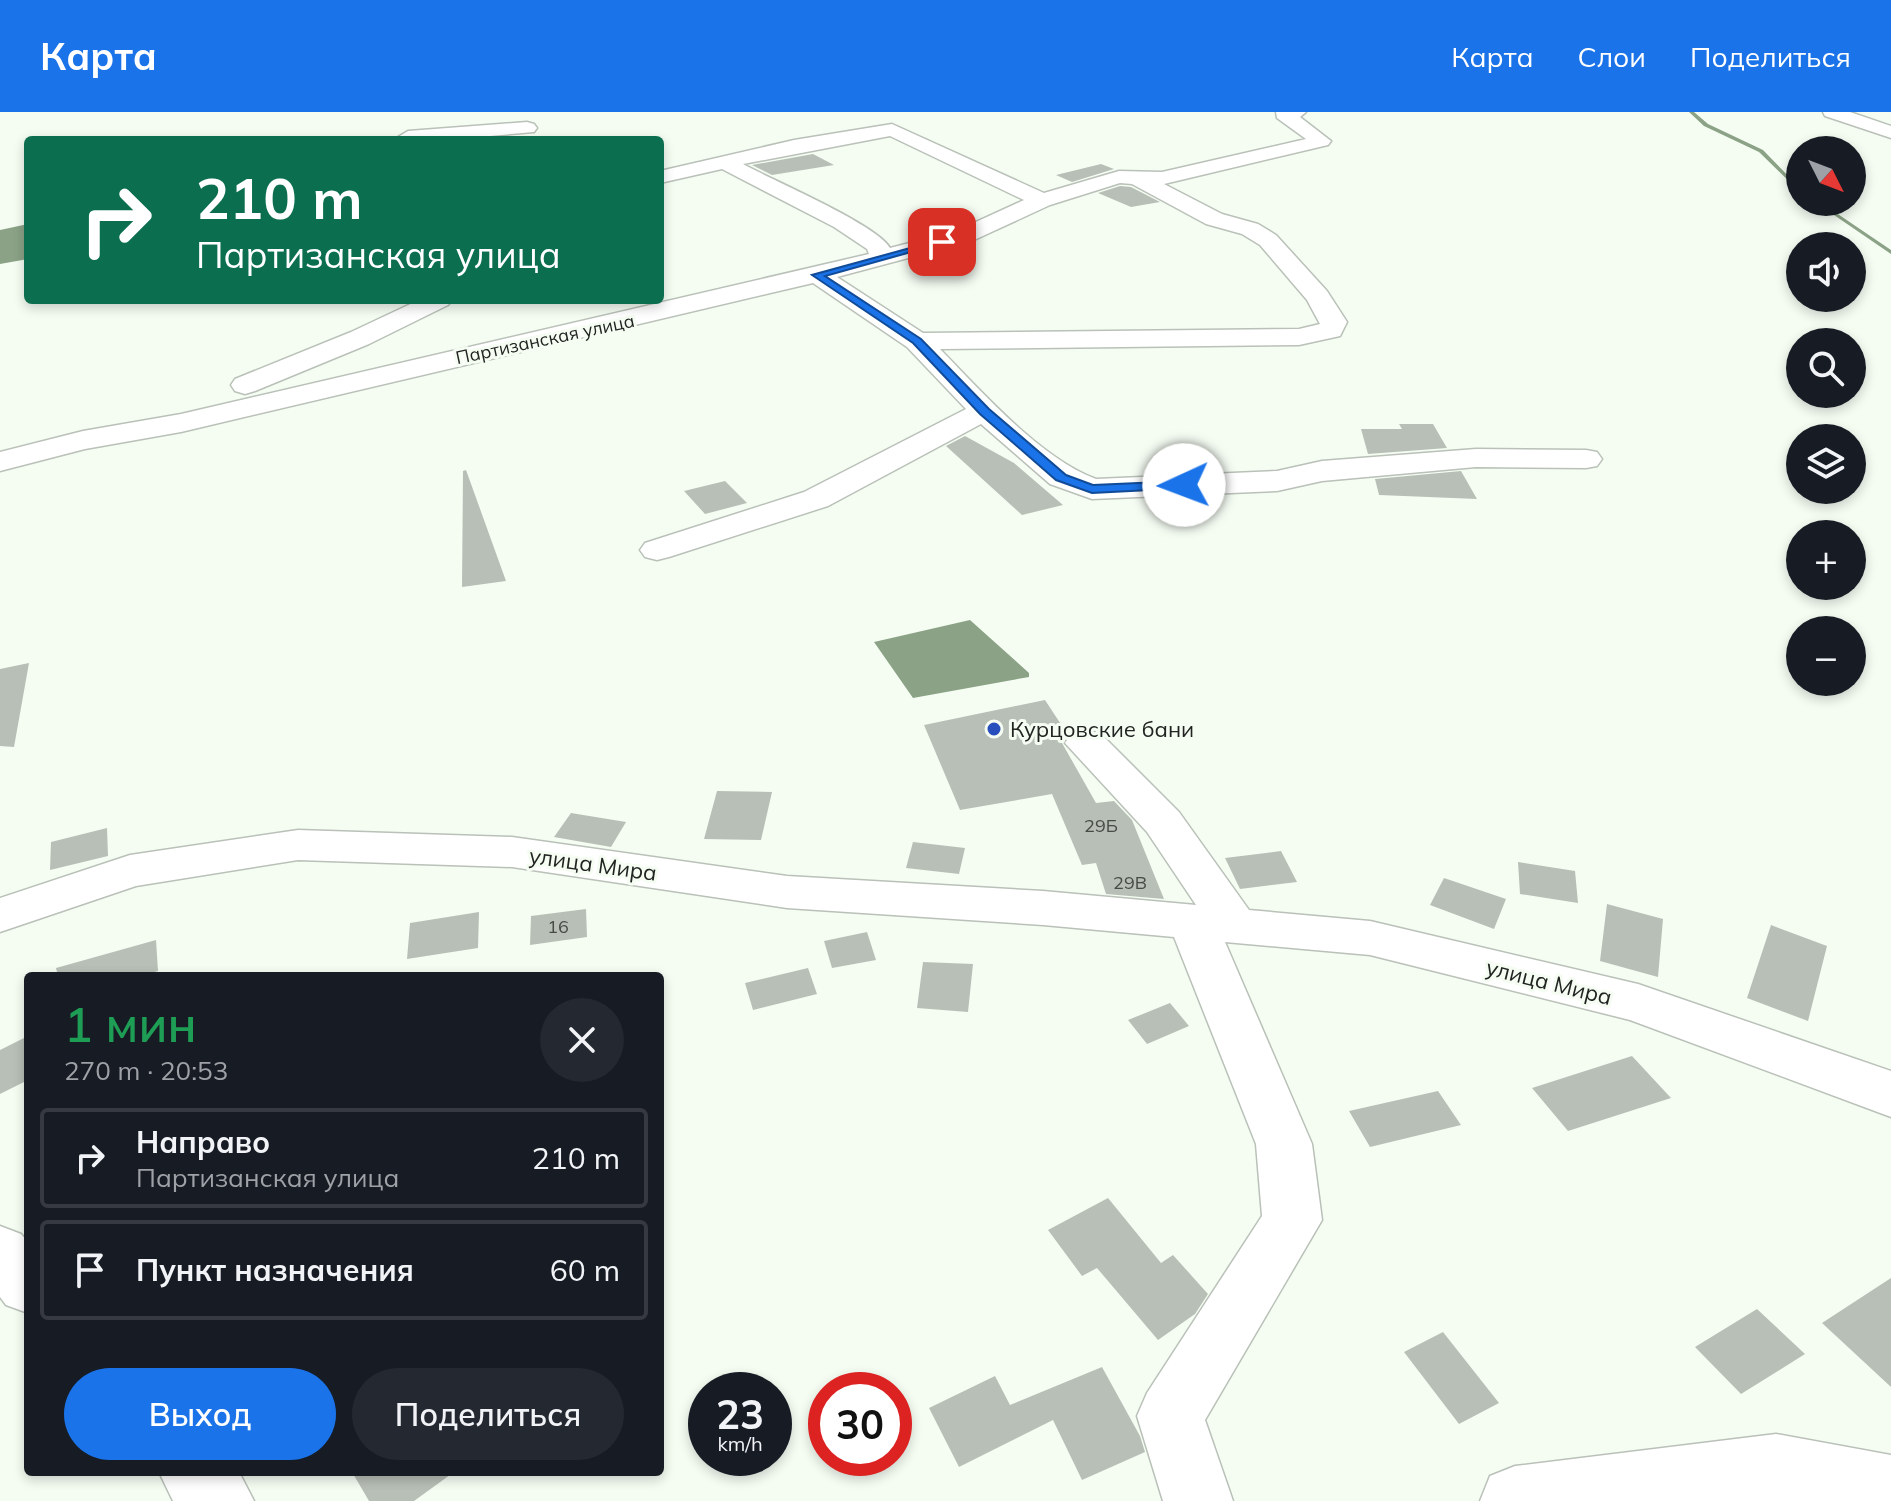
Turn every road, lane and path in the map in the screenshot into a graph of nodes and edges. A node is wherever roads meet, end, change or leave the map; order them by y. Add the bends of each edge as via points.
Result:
1 (1297, 112) edge
2 (1832, 112) edge
3 (534, 127) edge
4 (1891, 132) edge
5 (421, 136) edge
6 (726, 163) junction
7 (664, 176) edge
8 (1135, 177) junction
9 (1042, 200) junction
10 (882, 258) junction
11 (817, 275) junction
12 (431, 304) edge
13 (917, 341) junction
14 (984, 411) junction
15 (83, 440) junction
16 (1586, 459) dead end
17 (0, 462) edge
18 (657, 550) dead end
19 (1086, 743) dead end
20 (0, 915) edge
21 (1215, 925) junction
22 (1891, 1095) edge
23 (0, 1253) edge
24 (24, 1280) edge
25 (197, 1476) edge
26 (1891, 1489) edge
27 (219, 1501) edge
28 (1198, 1501) edge
29 (1515, 1501) edge

1 - 8 street, Партизанская улица via 1284,114 1321,141 1162,178
2 - 4 street
3 - 5 street
6 - 7 street
6 - 9 street via 892,130
6 - 10 street via 842,222 877,245
8 - 9 street, Партизанская улица
8 - 13 street via 1214,219 1268,240 1318,296 1334,322 1331,330 1299,337
9 - 10 street, Партизанская улица via 964,236
10 - 11 street, Партизанская улица
11 - 13 street
11 - 15 street, Партизанская улица via 181,423
12 - 15 street via 215,397
13 - 14 street
14 - 16 street via 1061,477 1092,489 1277,481 1322,471 1476,458
14 - 18 street via 816,499
15 - 17 street, Партизанская улица
19 - 21 street via 1163,822
20 - 21 street, улица Мира via 130,871 298,845 512,852 787,892
21 - 22 street, улица Мира via 1370,938 1638,1003
21 - 28 street via 1284,1144 1292,1220 1170,1416
23 - 24 street
25 - 27 street
26 - 29 street via 1776,1468

